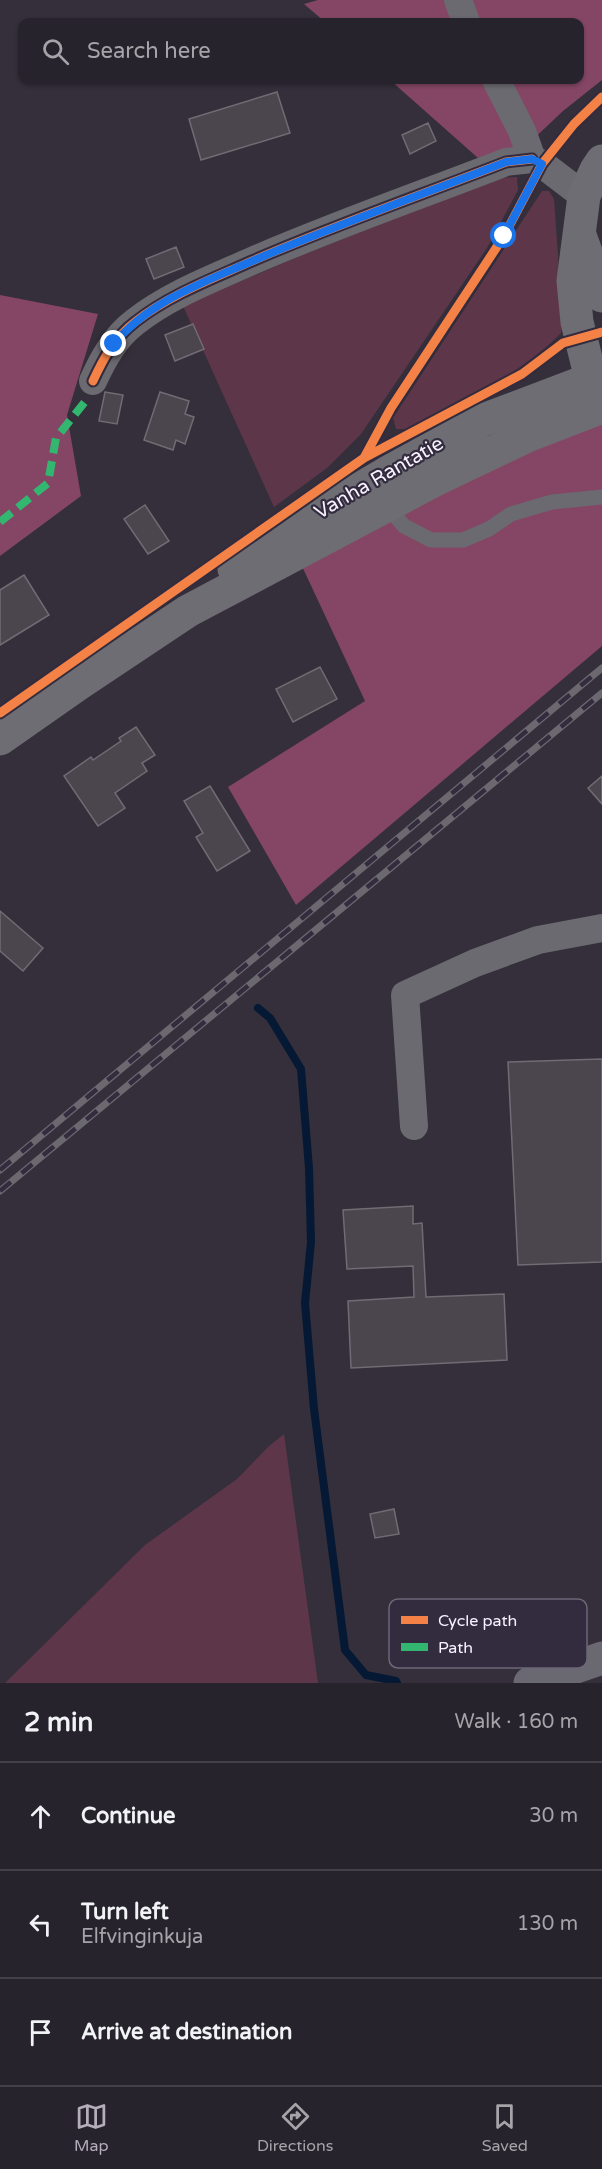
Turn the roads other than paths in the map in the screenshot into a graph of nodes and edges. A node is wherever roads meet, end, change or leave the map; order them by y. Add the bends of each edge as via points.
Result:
1 (458, 0) edge
2 (465, 18) edge
3 (498, 84) edge
4 (532, 159) junction
5 (602, 161) edge
6 (584, 196) junction
7 (579, 234) junction
8 (602, 296) edge
9 (93, 381) dead end
10 (599, 387) edge
11 (602, 497) edge
12 (386, 505) junction
13 (188, 611) junction
14 (0, 739) edge
15 (602, 928) edge
16 (414, 1125) dead end
17 (602, 1658) edge
18 (587, 1663) edge
19 (573, 1668) edge
20 (530, 1683) edge

1 - 2 street
3 - 4 street
4 - 6 street
4 - 9 street via 506,162 318,233 160,304 123,332
5 - 6 main road
6 - 7 main road
7 - 8 main road
7 - 10 main road via 573,281 577,322
10 - 12 main road, Vanha Rantatie via 525,437
10 - 13 main road, Vanha Rantatie via 483,420 250,553
11 - 12 lane via 552,502 511,514 463,540 431,540 404,526
12 - 13 main road, Vanha Rantatie
13 - 14 main road, Vanha Rantatie
15 - 16 street via 538,940 405,995
17 - 18 highway
19 - 20 highway

